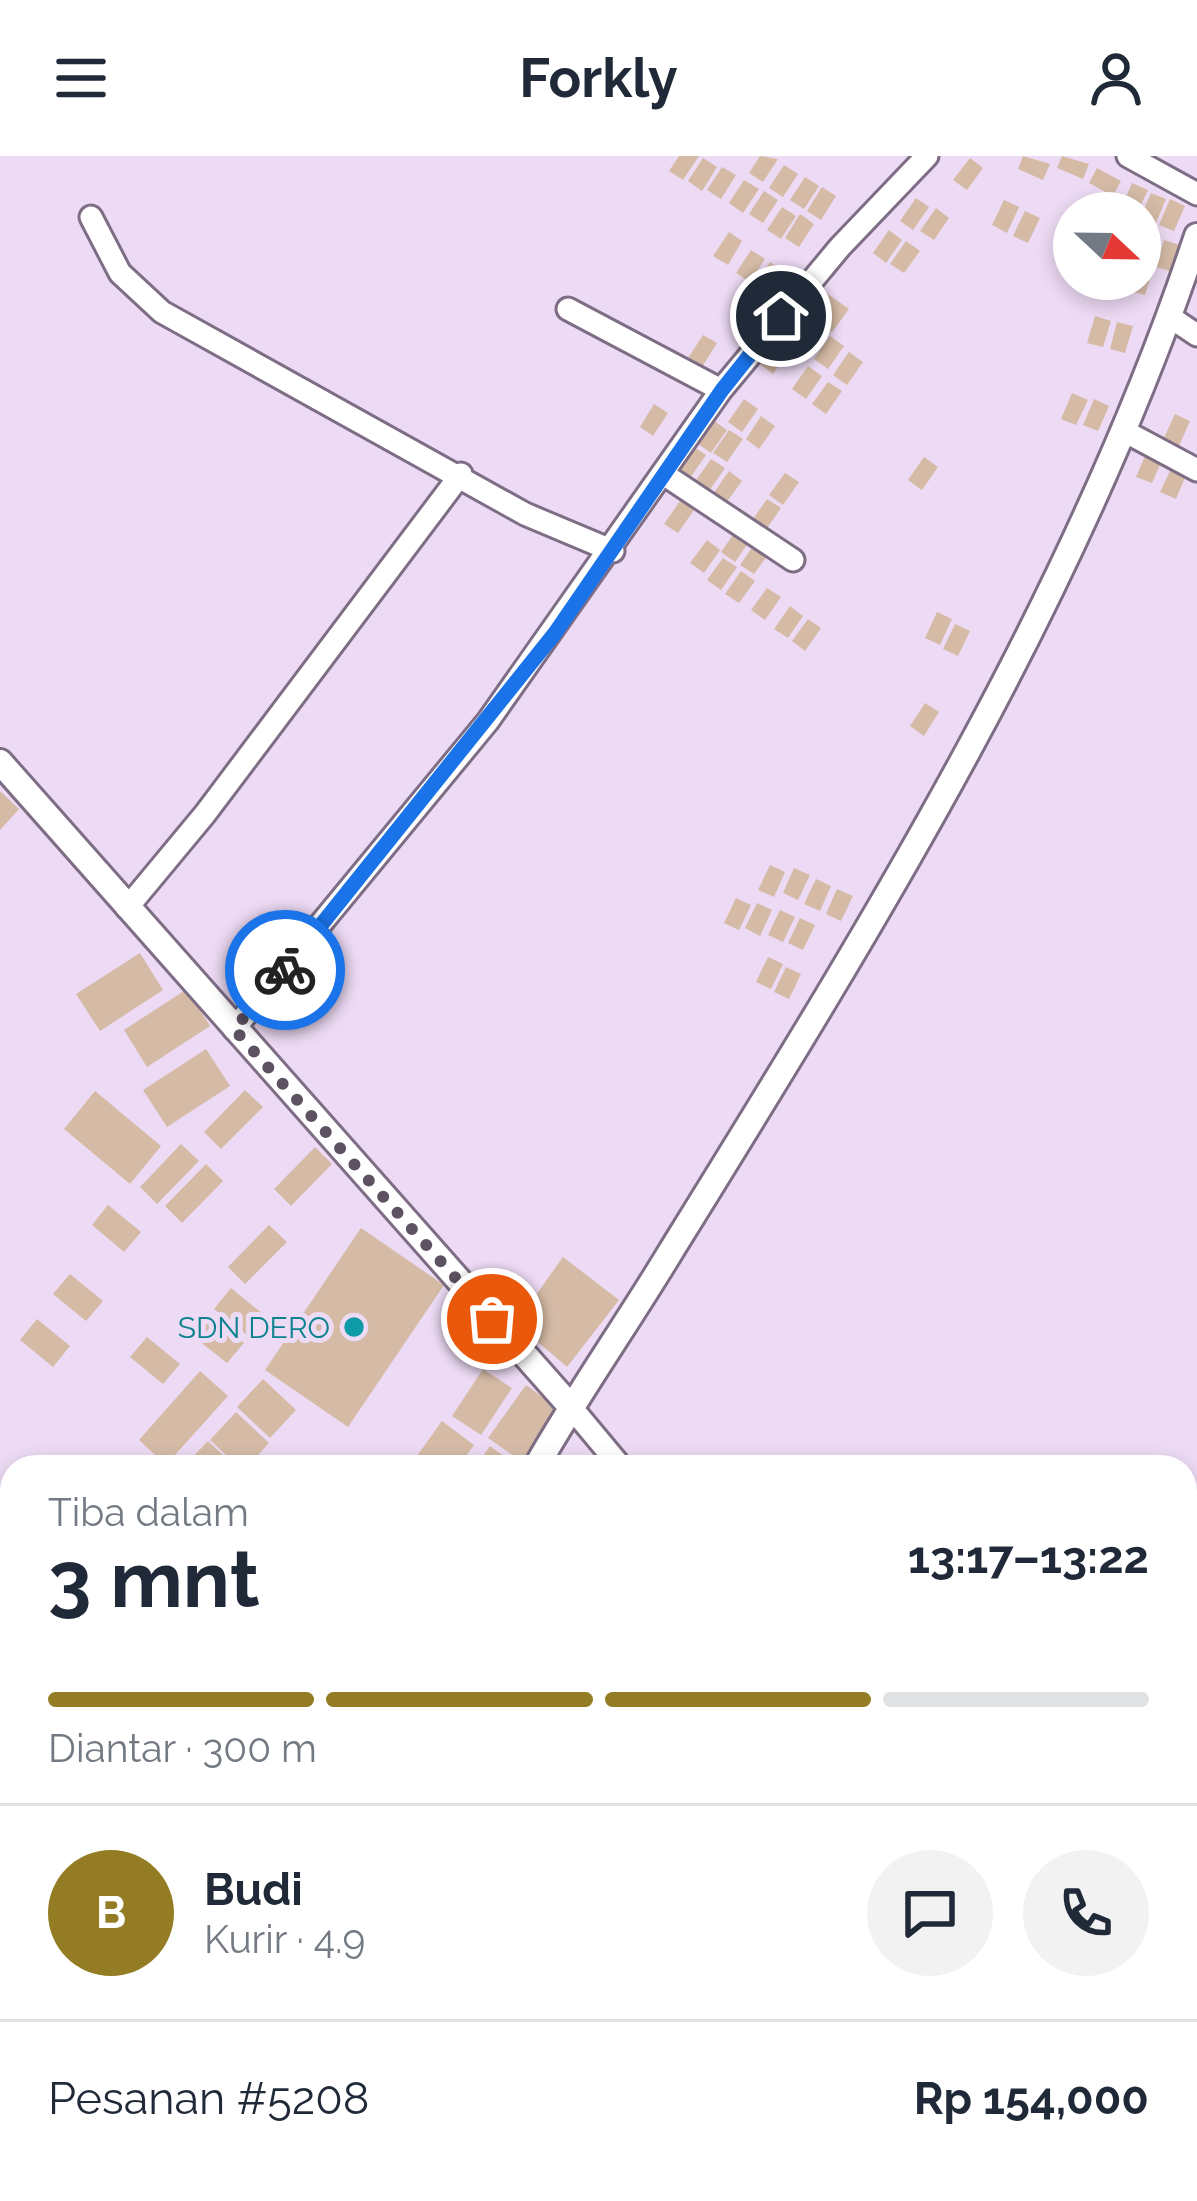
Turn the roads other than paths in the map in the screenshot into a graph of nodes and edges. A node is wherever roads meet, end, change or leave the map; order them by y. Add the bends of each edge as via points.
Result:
1 (927, 156) edge
2 (1128, 156) edge
3 (1197, 194) edge
4 (91, 217) dead end
5 (1197, 236) edge
6 (568, 309) dead end
7 (1170, 317) junction
8 (1197, 335) edge
9 (722, 390) junction
10 (1126, 432) junction
11 (1197, 470) edge
12 (460, 474) junction
13 (665, 475) junction
14 (613, 551) junction
15 (794, 560) dead end
16 (0, 762) edge
17 (127, 908) junction
18 (234, 1029) junction
19 (571, 1407) junction
20 (543, 1455) edge
21 (611, 1455) edge

1 - 9 street
2 - 3 street
4 - 12 street via 120,273 162,312
5 - 7 street
6 - 9 street
7 - 8 street
7 - 10 street
9 - 13 street
10 - 11 street
10 - 19 street via 1035,623 858,942
12 - 14 street via 525,514
12 - 17 street
13 - 14 street
13 - 15 street
14 - 18 street via 475,738
16 - 17 street
17 - 18 street
18 - 19 street
19 - 20 street
19 - 21 street

